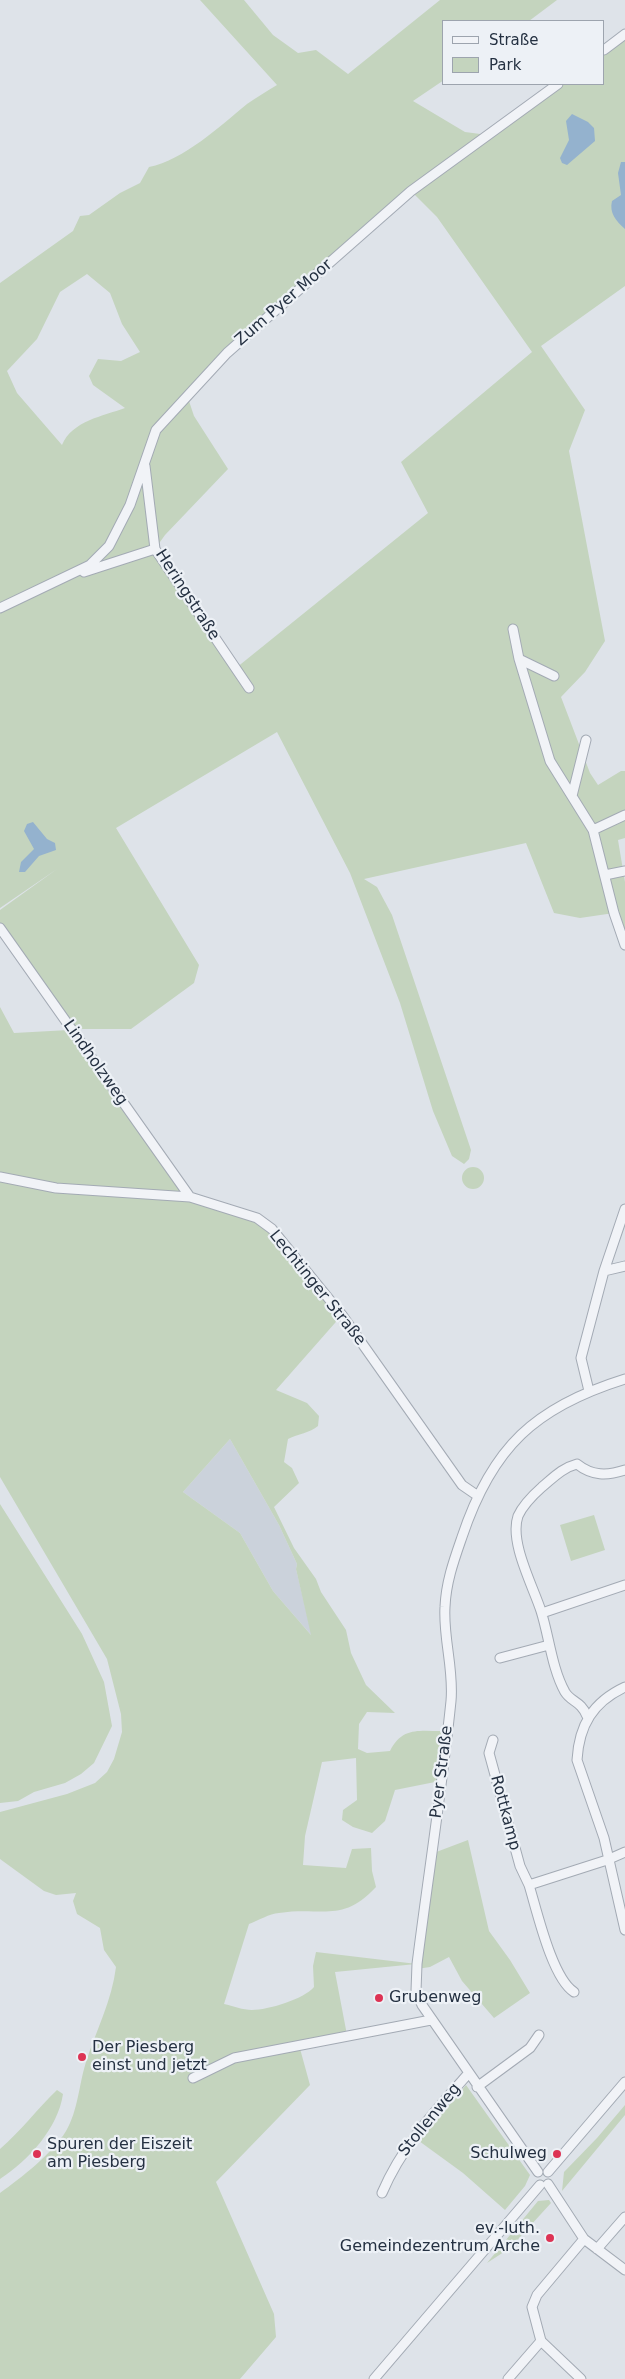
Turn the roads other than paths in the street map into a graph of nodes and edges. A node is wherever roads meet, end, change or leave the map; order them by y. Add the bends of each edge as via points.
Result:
1 (625, 34) edge
2 (605, 49) edge
3 (557, 85) edge
4 (144, 464) junction
5 (155, 549) junction
6 (73, 574) junction
7 (0, 608) edge
8 (513, 629) dead end
9 (519, 659) junction
10 (554, 676) dead end
11 (249, 688) dead end
12 (586, 740) dead end
13 (572, 796) junction
14 (625, 815) edge
15 (593, 830) junction
16 (625, 871) edge
17 (605, 875) junction
18 (0, 928) edge
19 (625, 945) edge
20 (0, 1177) edge
21 (190, 1197) junction
22 (625, 1209) edge
23 (625, 1266) edge
24 (604, 1271) junction
25 (625, 1380) edge
26 (589, 1391) junction
27 (625, 1470) edge
28 (478, 1496) junction
29 (625, 1585) edge
30 (542, 1613) junction
31 (549, 1645) junction
32 (500, 1658) dead end
33 (625, 1688) edge
34 (587, 1716) junction
35 (493, 1740) dead end
36 (625, 1852) edge
37 (607, 1860) junction
38 (529, 1885) junction
39 (625, 1930) edge
40 (574, 1992) dead end
41 (431, 2020) junction
42 (539, 2035) dead end
43 (468, 2074) junction
44 (193, 2078) dead end
45 (625, 2082) edge
46 (477, 2087) junction
47 (538, 2172) junction
48 (548, 2172) junction
49 (544, 2184) junction
50 (382, 2193) dead end
51 (625, 2217) edge
52 (584, 2239) junction
53 (597, 2248) junction
54 (625, 2270) edge
55 (540, 2341) junction
56 (374, 2379) edge
57 (508, 2379) edge
58 (581, 2379) edge

1 - 2 street
3 - 4 street, Zum Pyer Moor via 411,191 227,353 156,430
4 - 5 street, Heringstraße
4 - 6 street, Zum Pyer Moor via 130,505 109,546 90,565
5 - 6 street, Zum Pyer Moor
5 - 11 street, Heringstraße
6 - 7 street, Zum Pyer Moor
8 - 9 street
9 - 10 street
9 - 13 street via 550,761
12 - 13 street
13 - 15 street
14 - 15 street
15 - 17 street
16 - 17 street
17 - 19 street
18 - 21 street, Lindholzweg
20 - 21 street, Lechtinger Straße via 56,1188
21 - 28 street, Lechtinger Straße via 257,1218 284,1241 342,1315 462,1485
22 - 24 street
23 - 24 street
24 - 26 street via 580,1358
25 - 26 street, Pyer Straße
26 - 28 street, Pyer Straße via 545,1414 513,1442
27 - 30 street via 612,1475 590,1474 577,1464 565,1467 530,1498 518,1516 516,1532 520,1554
28 - 41 street, Pyer Straße via 453,1562 445,1608 451,1700 416,1990
29 - 30 street
30 - 31 street
31 - 32 street
31 - 34 street via 565,1693 583,1706
33 - 34 street via 612,1694
34 - 37 street via 577,1760 604,1838
35 - 38 street, Rottkamp via 489,1754 520,1866
36 - 37 street
37 - 38 street
37 - 39 street
38 - 40 street, Rottkamp via 555,1967 566,1987
41 - 43 street, Pyer Straße
41 - 44 street via 234,2058
42 - 46 street via 530,2048
43 - 46 street, Pyer Straße
43 - 50 street, Stollenweg via 417,2131 393,2166
45 - 48 street
46 - 47 street, Pyer Straße
47 - 48 street
47 - 49 street via 535,2179
48 - 49 street via 551,2178
49 - 52 street
49 - 56 street
51 - 53 street
52 - 53 street
52 - 55 street via 537,2295 532,2307
53 - 54 street
55 - 57 street
55 - 58 street

